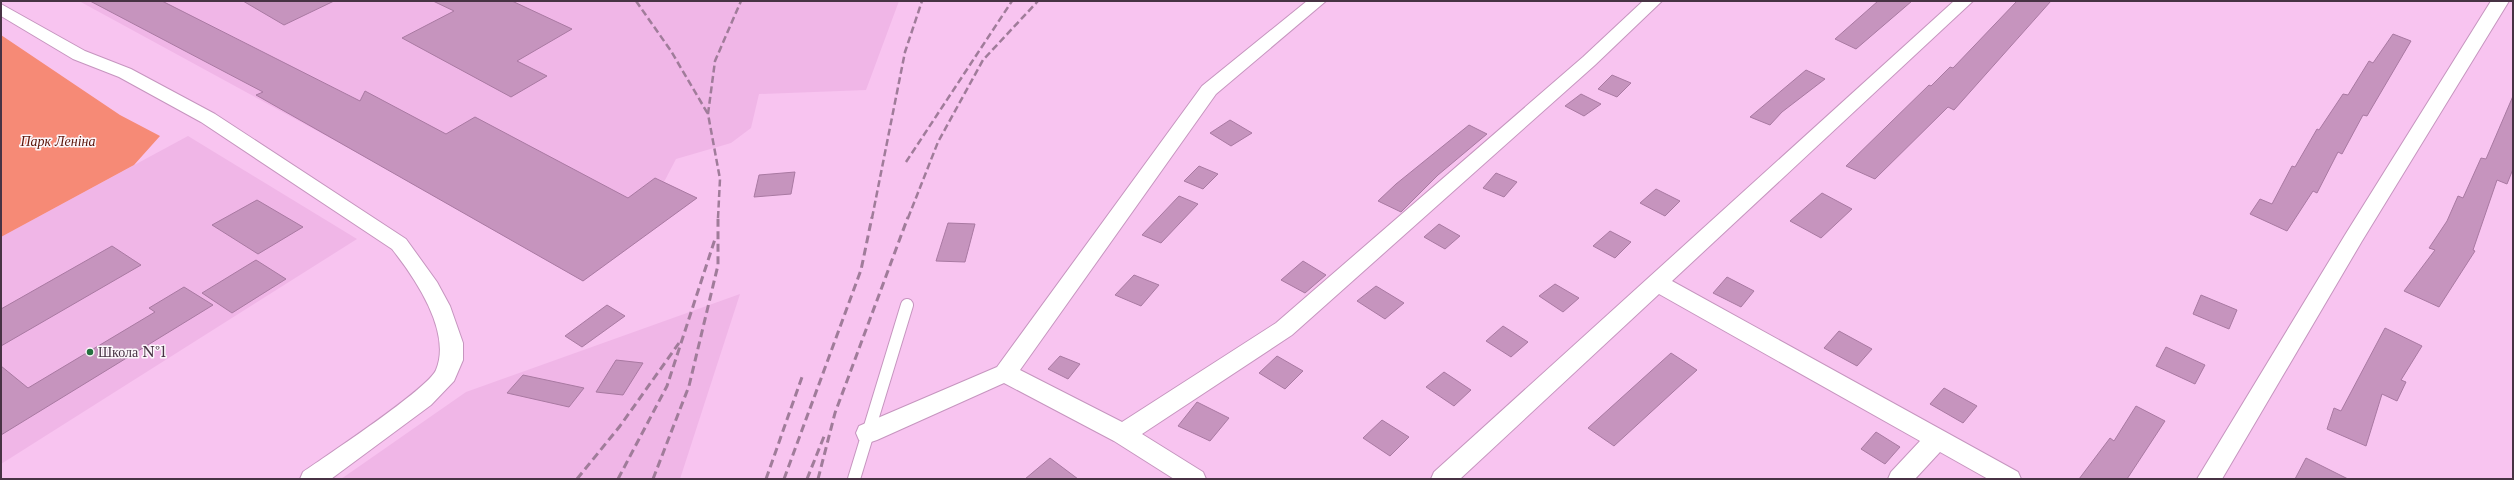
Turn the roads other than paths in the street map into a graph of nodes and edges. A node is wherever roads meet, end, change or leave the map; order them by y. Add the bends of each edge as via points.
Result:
1 (1317, 1) edge
2 (1653, 1) edge
3 (1964, 1) edge
4 (2500, 1) edge
5 (1, 8) edge
6 (1656, 282) junction
7 (907, 305) dead end
8 (1005, 373) junction
9 (868, 433) junction
10 (1123, 434) junction
11 (1938, 438) junction
12 (312, 479) edge
13 (854, 479) edge
14 (1194, 479) edge
15 (1442, 479) edge
16 (1900, 479) edge
17 (2009, 479) edge
18 (2209, 479) edge

1 - 8 street via 1210,90
2 - 10 street via 1589,61 1284,329
3 - 6 street
4 - 18 street via 2352,240
5 - 12 street via 79,55 125,73 208,118 399,244 414,260 441,308 448,331 451,354 447,375 424,398
6 - 11 street
6 - 15 street
7 - 9 lane
8 - 9 street
8 - 10 street
9 - 13 lane
10 - 14 street
11 - 16 street
11 - 17 street

